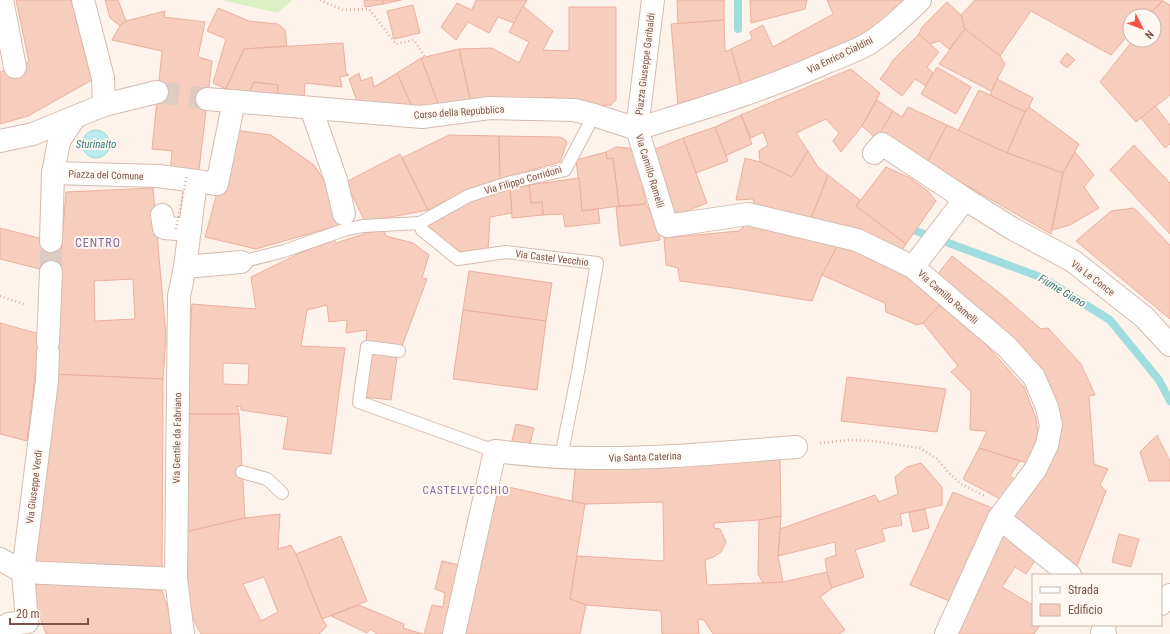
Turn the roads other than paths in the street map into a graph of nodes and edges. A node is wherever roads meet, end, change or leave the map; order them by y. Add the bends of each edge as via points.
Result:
1 (2, 0) edge
2 (83, 0) edge
3 (653, 0) edge
4 (920, 0) edge
5 (15, 67) dead end
6 (157, 92) tunnel mouth
7 (207, 100) tunnel mouth
8 (234, 101) junction
9 (104, 104) junction
10 (310, 108) junction
11 (594, 115) junction
12 (75, 117) junction
13 (637, 129) junction
14 (0, 141) edge
15 (874, 153) dead end
16 (53, 173) junction
17 (191, 179) junction
18 (965, 200) junction
19 (344, 214) dead end
20 (420, 223) junction
21 (51, 241) tunnel mouth
22 (241, 262) joint
23 (185, 267) junction
24 (913, 267) junction
25 (51, 272) tunnel mouth
26 (1169, 344) edge
27 (399, 351) dead end
28 (796, 447) road end
29 (494, 451) junction
30 (561, 458) junction
31 (242, 472) dead end
32 (282, 493) dead end
33 (1003, 513) junction
34 (0, 559) edge
35 (23, 572) junction
36 (1069, 574) edge
37 (176, 579) junction
38 (1170, 595) edge
39 (1162, 603) edge
40 (1105, 626) edge
41 (31, 628) edge
42 (0, 629) edge
43 (183, 634) edge
44 (454, 634) edge
45 (946, 634) edge
46 (1105, 634) edge

1 - 5 street
2 - 9 street via 103,78
3 - 13 street, Piazza Giuseppe Garibaldi
4 - 13 street, Via Enrico Cialdini via 870,43 796,76 732,100
6 - 9 street
7 - 8 street, Corso della Repubblica
8 - 10 street, Corso della Repubblica
8 - 17 street, Piazza del Comune via 217,184
9 - 12 street
10 - 11 street, Corso della Repubblica via 422,117 434,113 490,108 574,110
10 - 19 street via 336,180
11 - 13 street, Corso della Repubblica
11 - 20 lane, Via Filippo Corridoni via 565,170 508,183 468,196
12 - 14 street via 33,134
12 - 16 street, Piazza del Comune via 59,141
13 - 24 street, Via Camillo Ramelli via 667,226 748,214 857,240
15 - 18 street, Via Le Conce via 882,144
16 - 17 street, Piazza del Comune via 158,182
16 - 21 street, Piazza del Comune
17 - 23 street, Via Gentile da Fabriano via 176,225
18 - 24 street
18 - 26 street, Via Le Conce via 1073,261 1144,317
20 - 22 lane, Via Filippo Corridoni via 363,226 344,230 284,251
20 - 30 lane, Via Castel Vecchio via 422,230 458,258 506,252 598,263
22 - 23 street
23 - 37 street, Via Gentile da Fabriano via 179,296 180,477
24 - 33 street, Via Camillo Ramelli via 1007,347 1034,377 1047,407 1051,425 1047,445 1035,470
25 - 35 street, Via Giuseppe Verdi via 41,311 48,347 47,380
27 - 29 lane, Via Santa Caterina via 366,347 359,402
28 - 30 street, Via Santa Caterina via 661,457
29 - 30 street, Via Santa Caterina
29 - 44 street
31 - 32 lane via 267,479
33 - 36 street
33 - 45 street, Via Camillo Ramelli
34 - 35 street
35 - 37 street
35 - 41 street, Via Giuseppe Verdi
37 - 43 street, Via Gentile da Fabriano
38 - 39 street
40 - 46 street via 1102,632
41 - 42 street via 9,624

